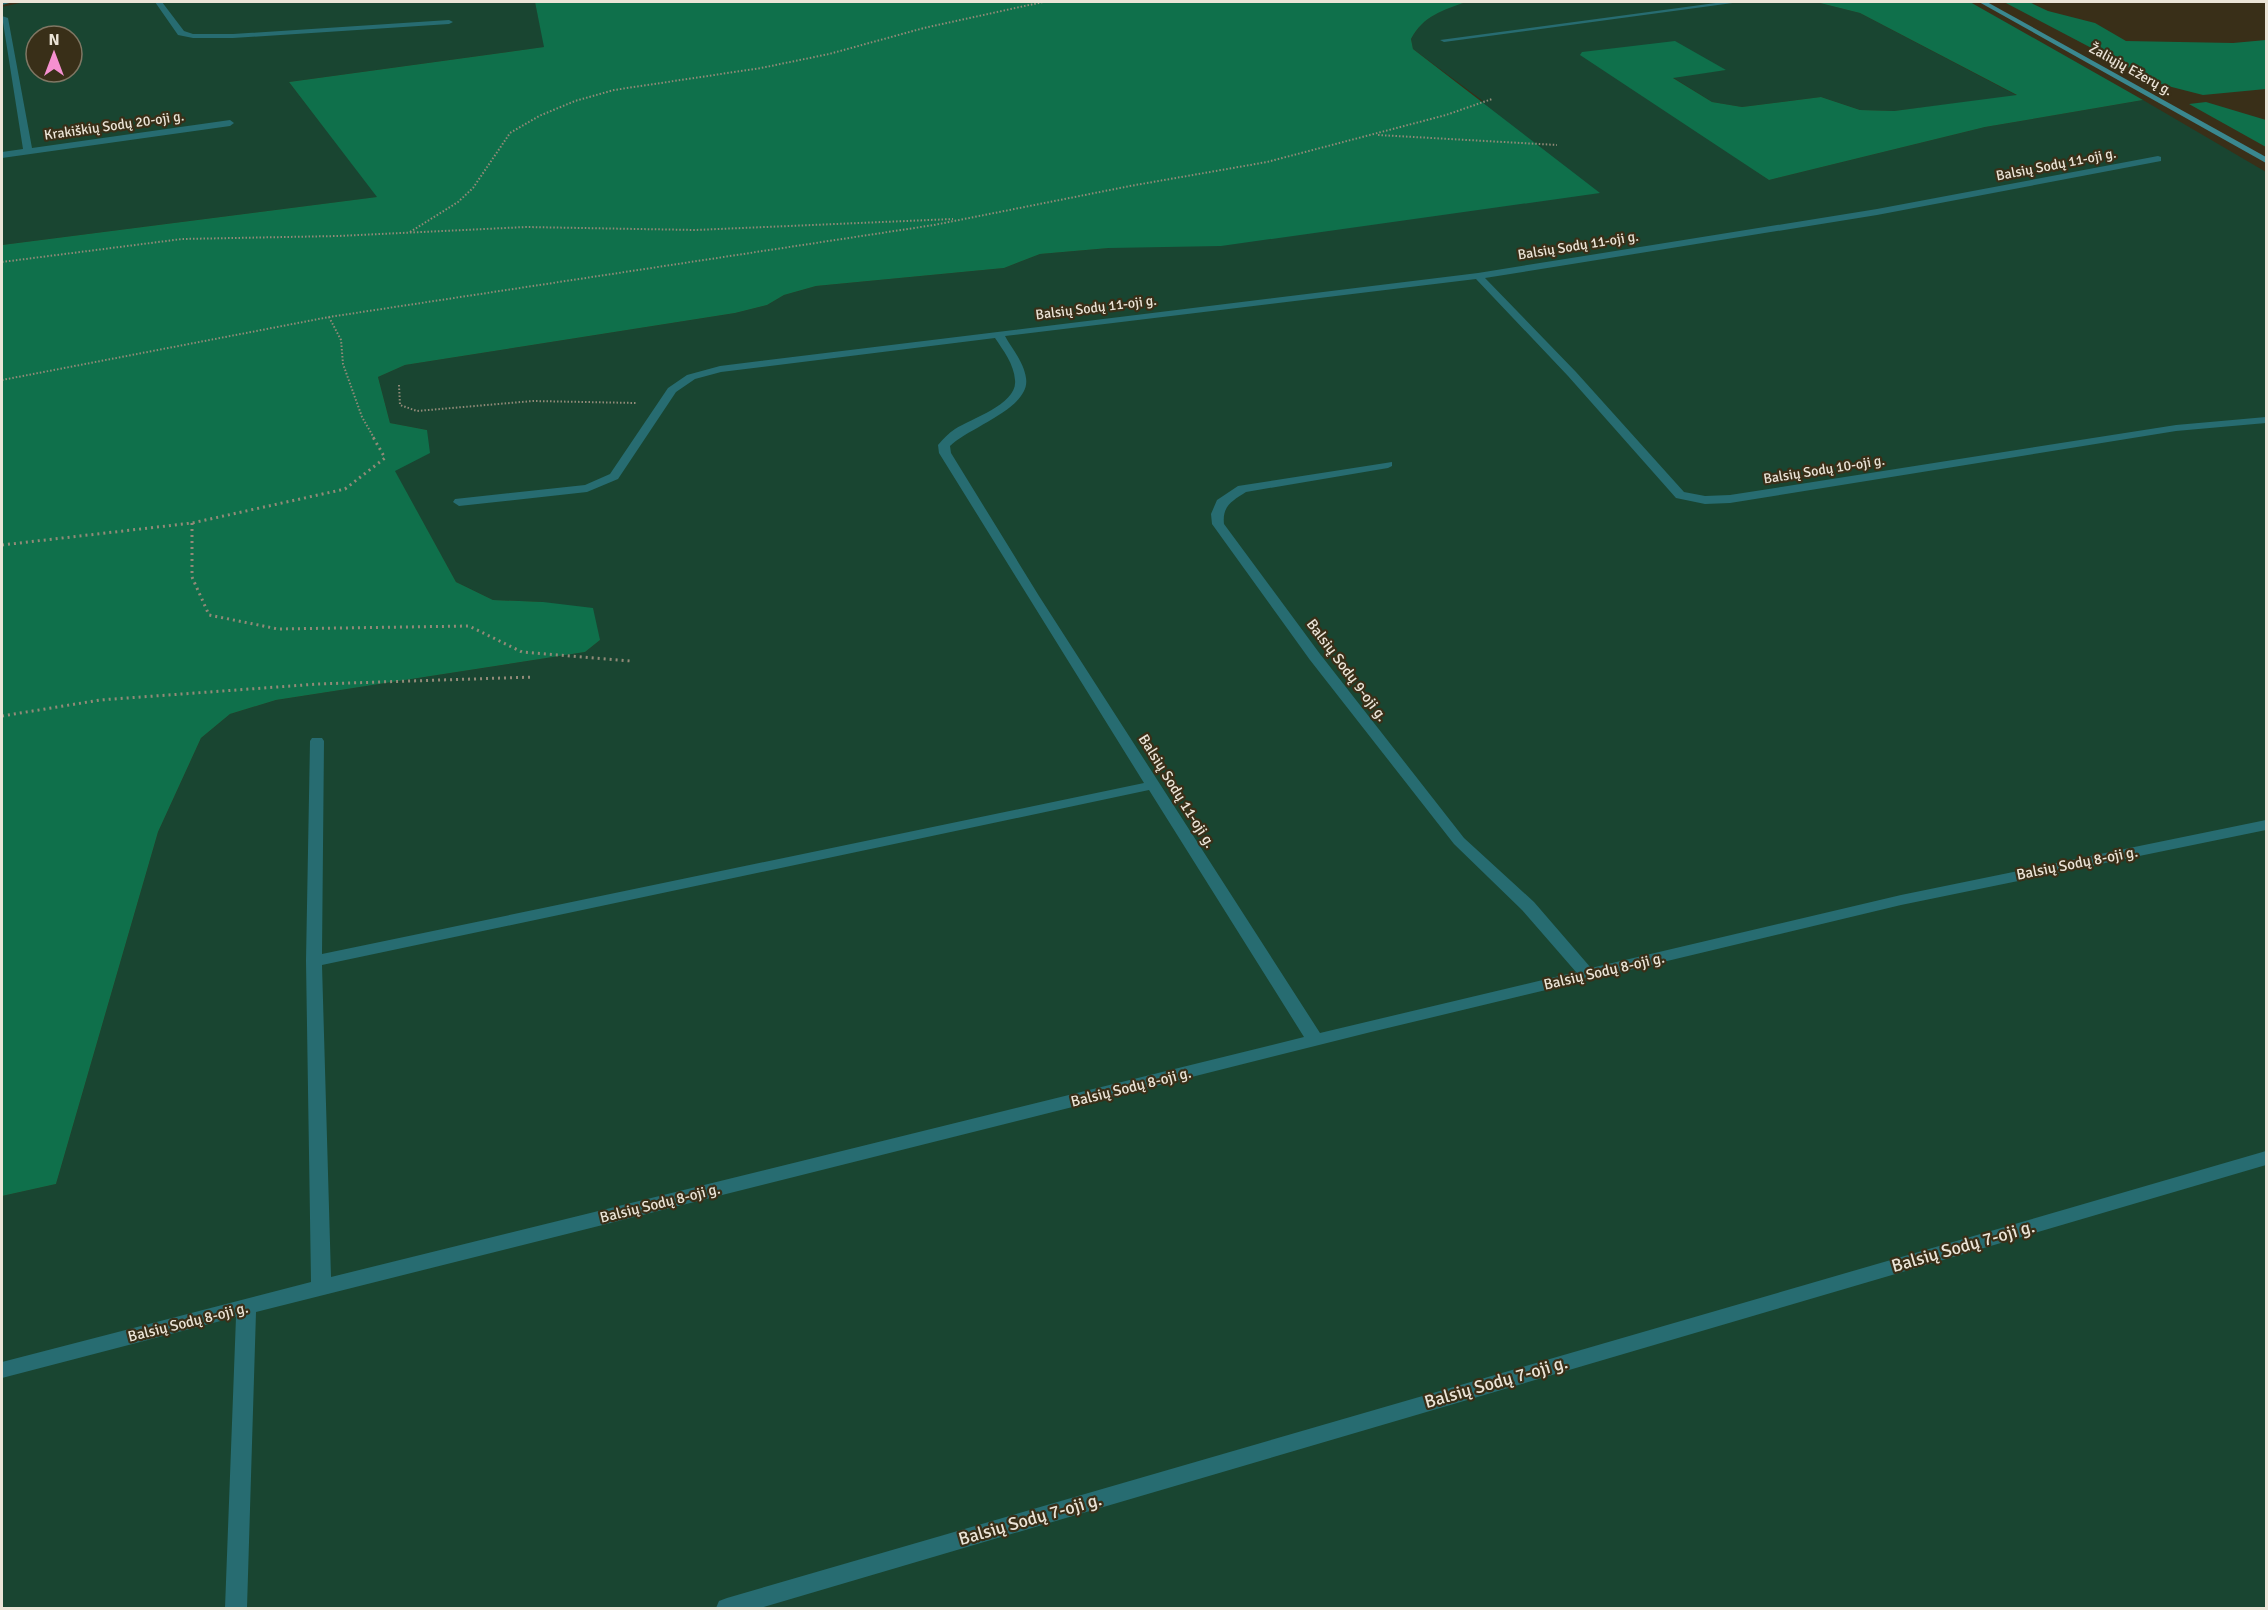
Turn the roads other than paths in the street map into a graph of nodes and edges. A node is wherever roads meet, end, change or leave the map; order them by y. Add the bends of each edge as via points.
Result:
1 (9, 2) edge
2 (159, 2) edge
3 (1736, 2) edge
4 (1983, 2) edge
5 (2, 3) edge
6 (4, 18) dead end
7 (449, 22) dead end
8 (1444, 40) dead end
9 (230, 123) dead end
10 (28, 151) junction
11 (2, 155) edge
12 (2158, 159) dead end
13 (2266, 160) edge
14 (1478, 276) junction
15 (998, 334) junction
16 (2266, 420) edge
17 (1388, 464) dead end
18 (459, 502) dead end
19 (317, 741) dead end
20 (1154, 785) junction
21 (2266, 825) edge
22 (314, 961) junction
23 (1588, 975) junction
24 (1316, 1041) junction
25 (2266, 1158) edge
26 (321, 1287) junction
27 (246, 1308) junction
28 (2, 1370) edge
29 (236, 1608) edge
30 (727, 1608) edge

1 - 5 street
2 - 7 street via 181,33 193,36
3 - 8 street
4 - 13 main road, Žaliųjų Ežerų g.
6 - 10 street
9 - 10 street, Krakiškių Sodų 20-oji g.
10 - 11 street, Krakiškių Sodų 20-oji g.
12 - 14 street, Balsių Sodų 11-oji g. via 1877,212
14 - 15 street, Balsių Sodų 11-oji g.
14 - 16 street, Balsių Sodų 10-oji g. via 1680,495 1690,499 1716,501 2176,428
15 - 18 street, Balsių Sodų 11-oji g. via 720,369 692,377 672,390 614,476 601,484
15 - 20 street, Balsių Sodų 11-oji g. via 1018,370 1021,385 1017,395 1007,405 956,433 944,445 945,453
17 - 23 street, Balsių Sodų 9-oji g. via 1242,489 1221,503 1218,524 1315,657 1459,841 1528,906
19 - 22 street
20 - 22 street
20 - 24 street, Balsių Sodų 11-oji g.
21 - 23 street, Balsių Sodų 8-oji g. via 1912,897
22 - 26 street
23 - 24 street, Balsių Sodų 8-oji g.
24 - 26 street, Balsių Sodų 8-oji g.
25 - 30 street, Balsių Sodų 7-oji g.
26 - 27 street, Balsių Sodų 8-oji g.
27 - 28 street, Balsių Sodų 8-oji g.
27 - 29 street

